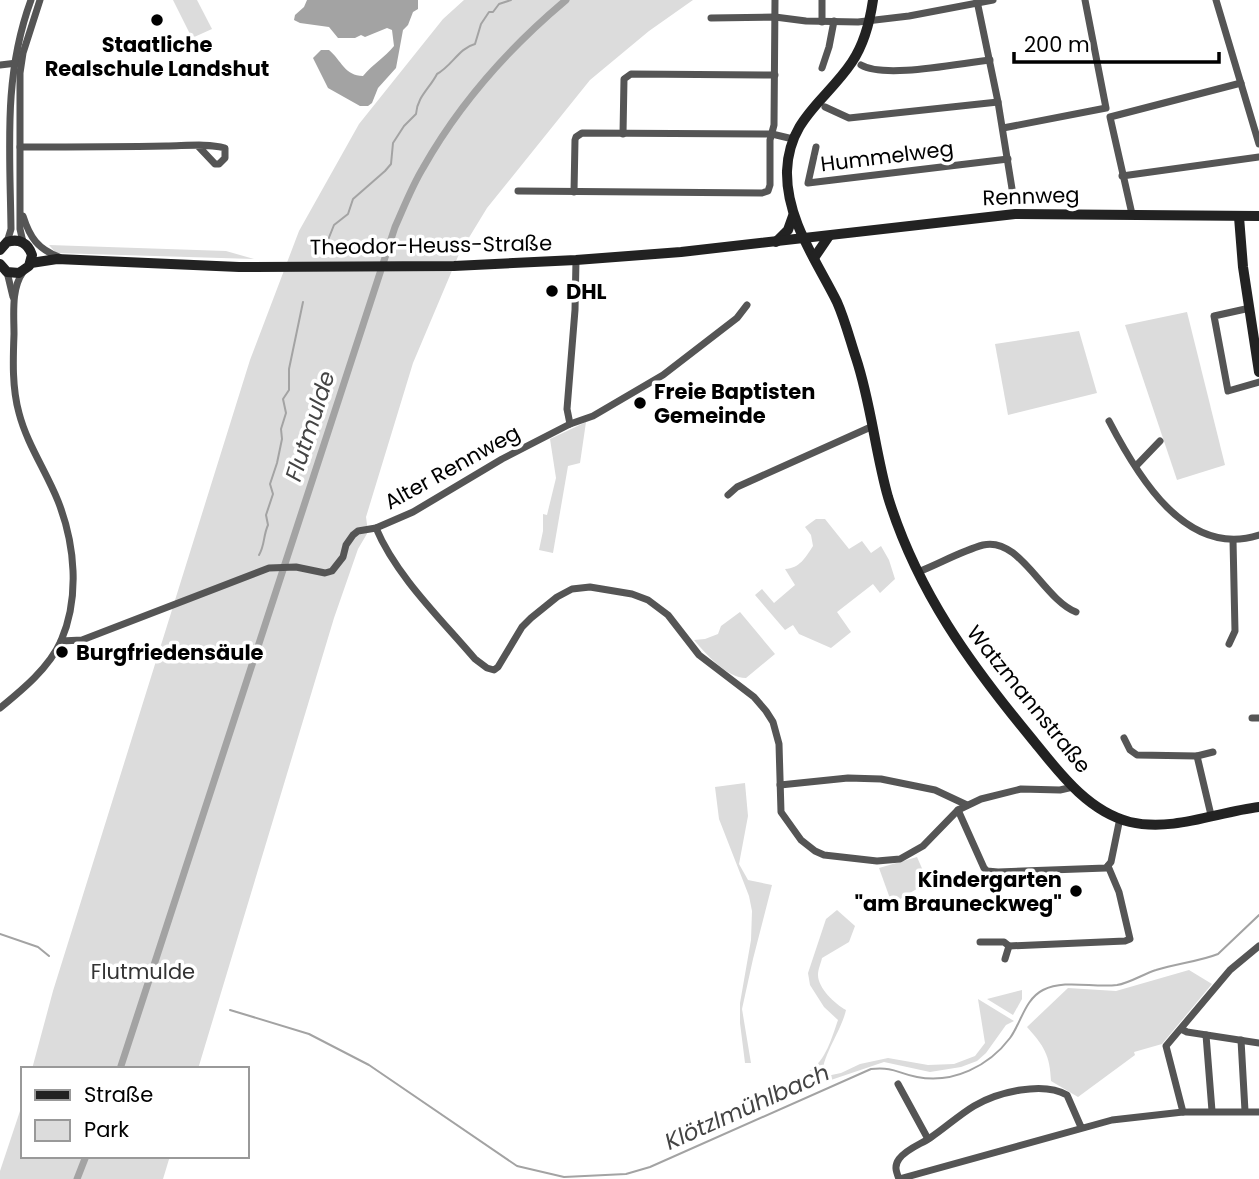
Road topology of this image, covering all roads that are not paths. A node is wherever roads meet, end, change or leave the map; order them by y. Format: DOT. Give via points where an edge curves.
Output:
graph roads {
  1 [pos="31,0"];
  2 [pos="40,0"];
  3 [pos="775,0"];
  4 [pos="822,0"];
  5 [pos="873,0"];
  6 [pos="993,0"];
  7 [pos="1086,0"];
  8 [pos="1216,0"];
  9 [pos="977,1"];
  10 [pos="775,17"];
  11 [pos="711,18"];
  12 [pos="870,20"];
  13 [pos="822,22"];
  14 [pos="834,22"];
  15 [pos="990,60"];
  16 [pos="22,62"];
  17 [pos="13,64"];
  18 [pos="0,65"];
  19 [pos="860,65"];
  20 [pos="822,68"];
  21 [pos="775,75"];
  22 [pos="1241,83"];
  23 [pos="998,102"];
  24 [pos="825,107"];
  25 [pos="1003,128"];
  26 [pos="623,134"];
  27 [pos="772,134"];
  28 [pos="793,139"];
  29 [pos="1259,144"];
  30 [pos="198,146"];
  31 [pos="20,147"];
  32 [pos="816,147"];
  33 [pos="1259,157"];
  34 [pos="1008,159"];
  35 [pos="1122,176"];
  36 [pos="518,191"];
  37 [pos="574,192"];
  38 [pos="1014,201"];
  39 [pos="20,209"];
  40 [pos="1132,214"];
  41 [pos="793,216"];
  42 [pos="1259,216"];
  43 [pos="1239,217"];
  44 [pos="829,236"];
  45 [pos="805,239"];
  46 [pos="23,242"];
  47 [pos="776,242"];
  48 [pos="2,247"];
  49 [pos="31,251"];
  50 [pos="814,258"];
  51 [pos="61,259"];
  52 [pos="576,260"];
  53 [pos="31,263"];
  54 [pos="4,268"];
  55 [pos="23,272"];
  56 [pos="14,301"];
  57 [pos="747,305"];
  58 [pos="1250,308"];
  59 [pos="1259,372"];
  60 [pos="1259,382"];
  61 [pos="1109,421"];
  62 [pos="570,424"];
  63 [pos="873,426"];
  64 [pos="1160,441"];
  65 [pos="1136,466"];
  66 [pos="728,495"];
  67 [pos="376,528"];
  68 [pos="1259,535"];
  69 [pos="1233,540"];
  70 [pos="918,572"];
  71 [pos="1076,612"];
  72 [pos="61,641"];
  73 [pos="1229,644"];
  74 [pos="0,708"];
  75 [pos="1124,738"];
  76 [pos="1213,752"];
  77 [pos="1197,756"];
  78 [pos="780,785"];
  79 [pos="1073,787"];
  80 [pos="967,805"];
  81 [pos="1259,807"];
  82 [pos="958,810"];
  83 [pos="1211,815"];
  84 [pos="1119,818"];
  85 [pos="1108,866"];
  86 [pos="980,943"];
  87 [pos="1009,946"];
  88 [pos="1259,946"];
  89 [pos="1005,960"];
  90 [pos="1181,1029"];
  91 [pos="1206,1035"];
  92 [pos="1241,1040"];
  93 [pos="1259,1043"];
  94 [pos="898,1083"];
  95 [pos="1212,1111"];
  96 [pos="1245,1111"];
  97 [pos="1183,1112"];
  98 [pos="1259,1112"];
  99 [pos="1082,1127"];
  100 [pos="928,1139"];
  101 [pos="911,1177"];
  1 -- 17 [label="street"];
  2 -- 16 [label="street"];
  3 -- 10 [label="street"];
  4 -- 13 [label="street"];
  5 -- 12 [label="main road"];
  6 -- 9 [label="street"];
  7 -- 25 [label="street" via="1106,108"];
  8 -- 22 [label="street"];
  9 -- 12 [label="street"];
  9 -- 15 [label="street"];
  10 -- 11 [label="street"];
  10 -- 13 [label="street"];
  10 -- 21 [label="street"];
  12 -- 14 [label="street"];
  12 -- 28 [label="main road" via="854,59 809,110"];
  13 -- 14 [label="street"];
  14 -- 20 [label="street"];
  15 -- 19 [label="street" via="884,72"];
  15 -- 23 [label="street"];
  16 -- 17 [label="street"];
  16 -- 31 [label="street"];
  17 -- 18 [label="street"];
  17 -- 48 [label="street" via="11,229"];
  21 -- 26 [label="street" via="631,74 624,79"];
  21 -- 27 [label="street"];
  22 -- 29 [label="street"];
  22 -- 35 [label="street" via="1110,117"];
  23 -- 24 [label="street" via="849,118"];
  23 -- 25 [label="street"];
  25 -- 34 [label="street"];
  26 -- 27 [label="street"];
  26 -- 37 [label="street" via="576,136"];
  27 -- 28 [label="street"];
  27 -- 37 [label="street" via="770,185 762,193"];
  28 -- 41 [label="main road, Watzmannstraße" via="787,169"];
  30 -- 31 [label="street"];
  31 -- 39 [label="street"];
  32 -- 34 [label="street, Hummelweg" via="808,183"];
  33 -- 35 [label="street"];
  34 -- 38 [label="street"];
  35 -- 40 [label="street"];
  36 -- 37 [label="street"];
  39 -- 46 [label="street"];
  39 -- 51 [label="street" via="34,242"];
  40 -- 43 [label="main road, Rennweg"];
  40 -- 44 [label="main road, Rennweg" via="1015,214"];
  41 -- 45 [label="main road, Watzmannstraße"];
  41 -- 47 [label="main road"];
  42 -- 43 [label="main road, Rennweg"];
  43 -- 58 [label="main road"];
  44 -- 45 [label="main road, Rennweg"];
  44 -- 50 [label="main road"];
  45 -- 47 [label="main road, Theodor-Heuss-Straße"];
  45 -- 50 [label="main road, Watzmannstraße"];
  46 -- 48 [label="main road" via="15,240"];
  46 -- 49 [label="main road"];
  47 -- 52 [label="main road, Theodor-Heuss-Straße"];
  49 -- 51 [label="main road, Theodor-Heuss-Straße"];
  49 -- 53 [label="main road"];
  50 -- 63 [label="main road, Watzmannstraße" via="846,327"];
  51 -- 52 [label="main road, Theodor-Heuss-Straße" via="253,267"];
  51 -- 53 [label="main road, Theodor-Heuss-Straße"];
  52 -- 62 [label="street" via="567,409"];
  53 -- 55 [label="main road"];
  54 -- 55 [label="main road" via="15,274"];
  54 -- 56 [label="street"];
  55 -- 56 [label="street"];
  56 -- 72 [label="street" via="13,364 19,415 57,498 74,570"];
  57 -- 62 [label="street, Alter Rennweg" via="737,318 663,375 593,416"];
  58 -- 59 [label="main road"];
  58 -- 60 [label="street" via="1214,316 1228,391"];
  61 -- 65 [label="street"];
  62 -- 67 [label="street, Alter Rennweg"];
  63 -- 66 [label="street" via="748,481"];
  63 -- 70 [label="main road, Watzmannstraße" via="888,496"];
  64 -- 65 [label="street"];
  65 -- 69 [label="street" via="1178,518 1205,534"];
  67 -- 72 [label="street, Alter Rennweg" via="353,535 332,571 269,568 82,640"];
  67 -- 78 [label="street" via="395,563 487,668 495,670 522,627 572,589 632,594 659,607 699,654 766,711 779,744"];
  68 -- 69 [label="street"];
  69 -- 73 [label="street" via="1235,631"];
  70 -- 71 [label="street" via="986,544 1005,547 1058,602"];
  70 -- 79 [label="main road, Watzmannstraße" via="973,666"];
  72 -- 74 [label="street" via="30,682"];
  75 -- 77 [label="street" via="1137,755"];
  76 -- 77 [label="street"];
  77 -- 83 [label="street"];
  78 -- 80 [label="street" via="881,779 935,790"];
  78 -- 82 [label="street" via="781,812 801,840 824,855 851,859 891,861 908,856"];
  79 -- 80 [label="street" via="1007,791"];
  79 -- 84 [label="main road, Watzmannstraße"];
  80 -- 82 [label="street"];
  81 -- 83 [label="main road, Watzmannstraße"];
  82 -- 85 [label="street" via="986,871"];
  83 -- 84 [label="main road, Watzmannstraße" via="1158,825"];
  84 -- 85 [label="street"];
  85 -- 87 [label="street" via="1130,939"];
  86 -- 87 [label="street"];
  87 -- 89 [label="street"];
  88 -- 90 [label="street" via="1230,970"];
  90 -- 91 [label="street"];
  90 -- 97 [label="street" via="1166,1046"];
  91 -- 92 [label="street"];
  91 -- 95 [label="street"];
  92 -- 93 [label="street"];
  92 -- 96 [label="street"];
  94 -- 100 [label="street"];
  95 -- 96 [label="street"];
  95 -- 97 [label="street"];
  96 -- 98 [label="street"];
  97 -- 99 [label="street"];
  99 -- 100 [label="street" via="1067,1095 1037,1088 981,1102"];
  99 -- 101 [label="street"];
  100 -- 101 [label="street" via="898,1160 899,1179"];
}
